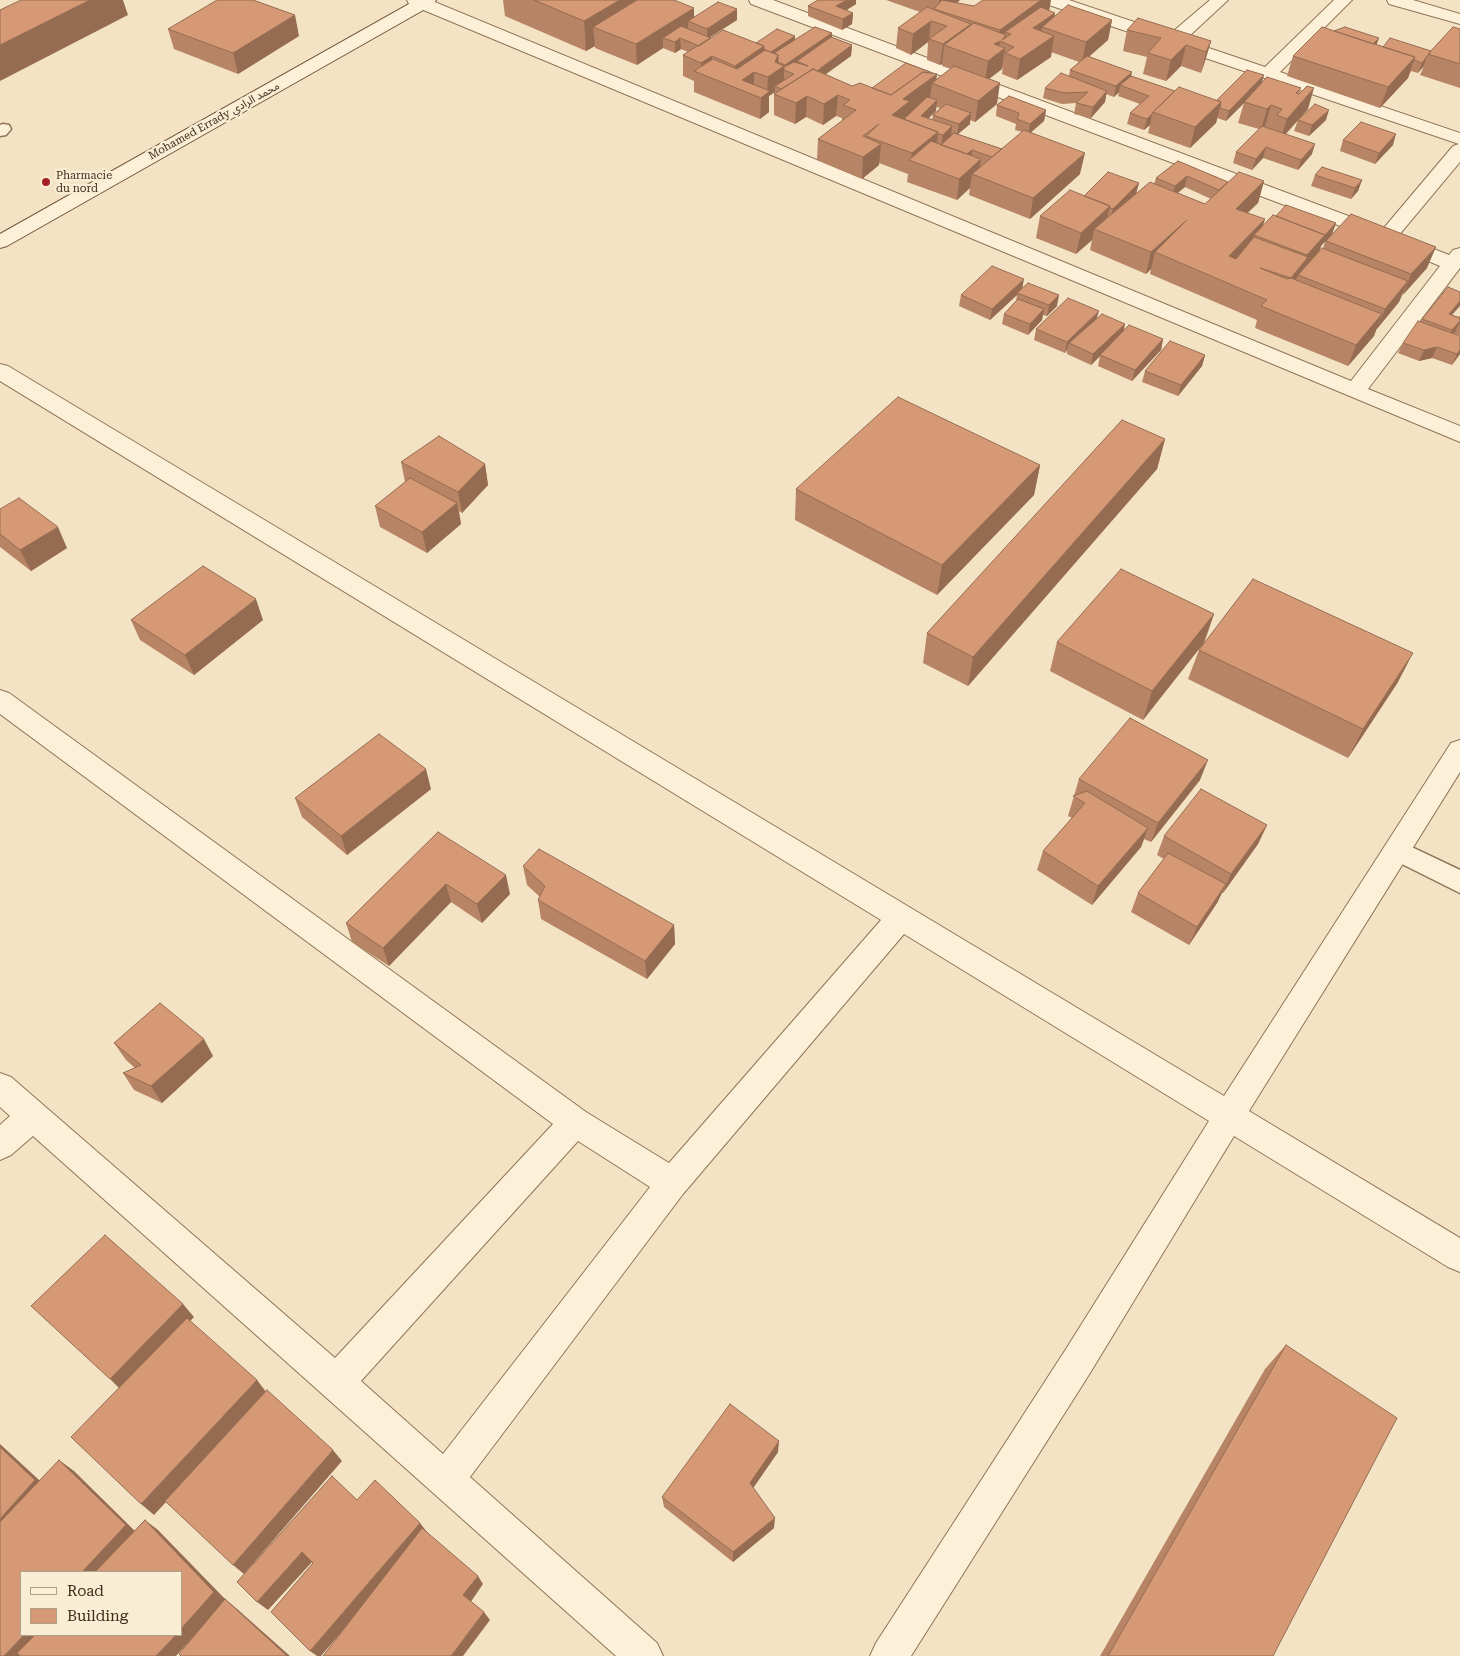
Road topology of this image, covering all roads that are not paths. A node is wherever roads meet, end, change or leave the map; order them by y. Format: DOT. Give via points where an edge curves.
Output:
graph roads {
  1 [pos="756,0"];
  2 [pos="804,0"];
  3 [pos="1052,0"];
  4 [pos="1220,0"];
  5 [pos="1344,0"];
  6 [pos="1395,0"];
  7 [pos="422,1"];
  8 [pos="786,11"];
  9 [pos="1460,19"];
  10 [pos="1173,41"];
  11 [pos="1267,74"];
  12 [pos="1460,139"];
  13 [pos="1460,150"];
  14 [pos="1387,237"];
  15 [pos="0,242"];
  16 [pos="1456,259"];
  17 [pos="0,371"];
  18 [pos="1354,391"];
  19 [pos="1460,435"];
  20 [pos="0,700"];
  21 [pos="1460,750"];
  22 [pos="1396,850"];
  23 [pos="1460,882"];
  24 [pos="901,917"];
  25 [pos="0,1087"];
  26 [pos="33,1116"];
  27 [pos="1229,1116"];
  28 [pos="575,1122"];
  29 [pos="0,1145"];
  30 [pos="672,1182"];
  31 [pos="1460,1256"];
  32 [pos="336,1382"];
  33 [pos="446,1479"];
  34 [pos="644,1656"];
  35 [pos="889,1656"];
  1 -- 8 [label="street"];
  2 -- 8 [label="street"];
  3 -- 10 [label="street"];
  4 -- 10 [label="street"];
  5 -- 11 [label="street"];
  6 -- 9 [label="street"];
  7 -- 15 [label="street, Mohamed Errady محمد الرادي"];
  7 -- 18 [label="street"];
  8 -- 14 [label="street"];
  10 -- 11 [label="street"];
  11 -- 12 [label="street"];
  13 -- 14 [label="street"];
  14 -- 16 [label="street"];
  16 -- 18 [label="street"];
  17 -- 24 [label="street"];
  18 -- 19 [label="street"];
  20 -- 28 [label="street"];
  21 -- 22 [label="street"];
  22 -- 23 [label="lane"];
  22 -- 27 [label="street"];
  24 -- 27 [label="street"];
  24 -- 30 [label="street"];
  25 -- 26 [label="street"];
  26 -- 29 [label="street"];
  26 -- 32 [label="street"];
  27 -- 31 [label="street"];
  27 -- 35 [label="street" via="1078,1361"];
  28 -- 30 [label="street"];
  28 -- 32 [label="street"];
  30 -- 33 [label="street"];
  32 -- 33 [label="street"];
  33 -- 34 [label="street"];
}
